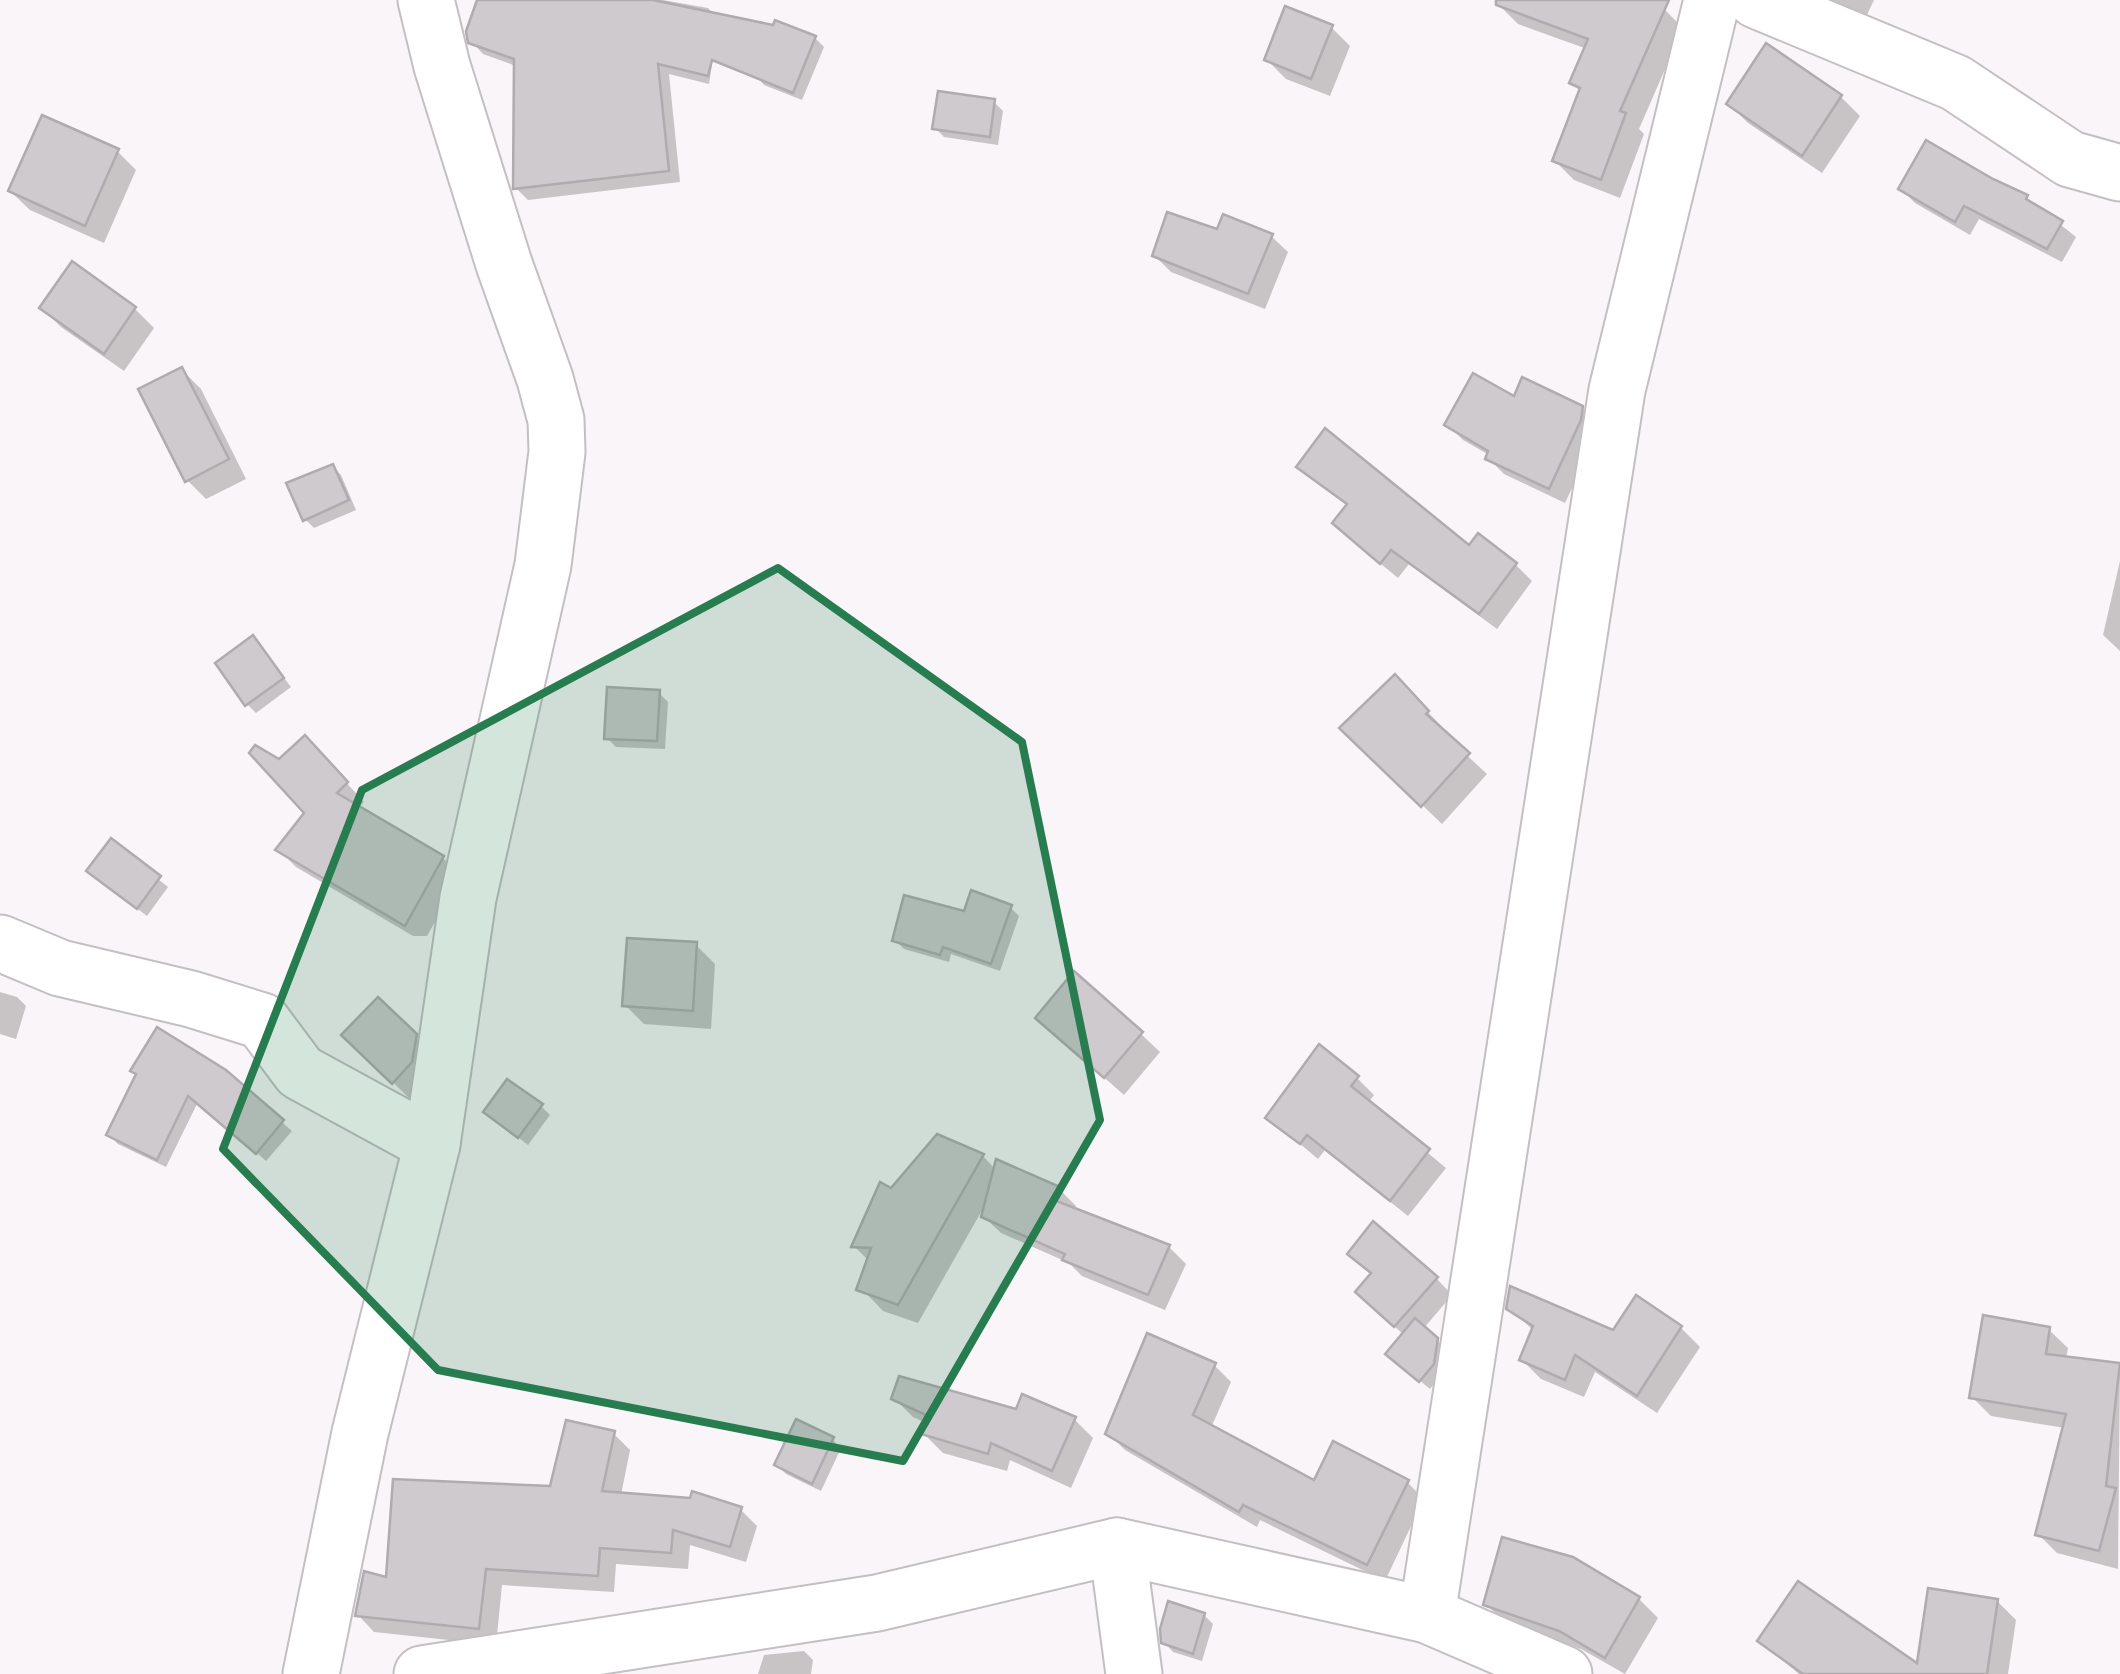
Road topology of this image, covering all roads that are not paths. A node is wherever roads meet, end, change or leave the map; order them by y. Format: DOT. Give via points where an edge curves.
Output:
graph roads {
  1 [pos="426,0"];
  2 [pos="1712,0"];
  3 [pos="1756,0"];
  4 [pos="2120,173"];
  5 [pos="0,943"];
  6 [pos="432,1144"];
  7 [pos="1116,1546"];
  8 [pos="1427,1615"];
  9 [pos="311,1674"];
  10 [pos="422,1674"];
  11 [pos="1134,1674"];
  12 [pos="1564,1674"];
  1 -- 6 [label="street" via="498,246 546,379 557,452 543,565 468,898"];
  2 -- 8 [label="street" via="1618,390"];
  3 -- 4 [label="street" via="1956,83 2070,159"];
  5 -- 6 [label="street" via="60,968 262,1020 300,1072"];
  6 -- 9 [label="street" via="360,1432"];
  7 -- 8 [label="street"];
  7 -- 10 [label="street" via="878,1603"];
  7 -- 11 [label="street"];
  8 -- 12 [label="street"];
}
